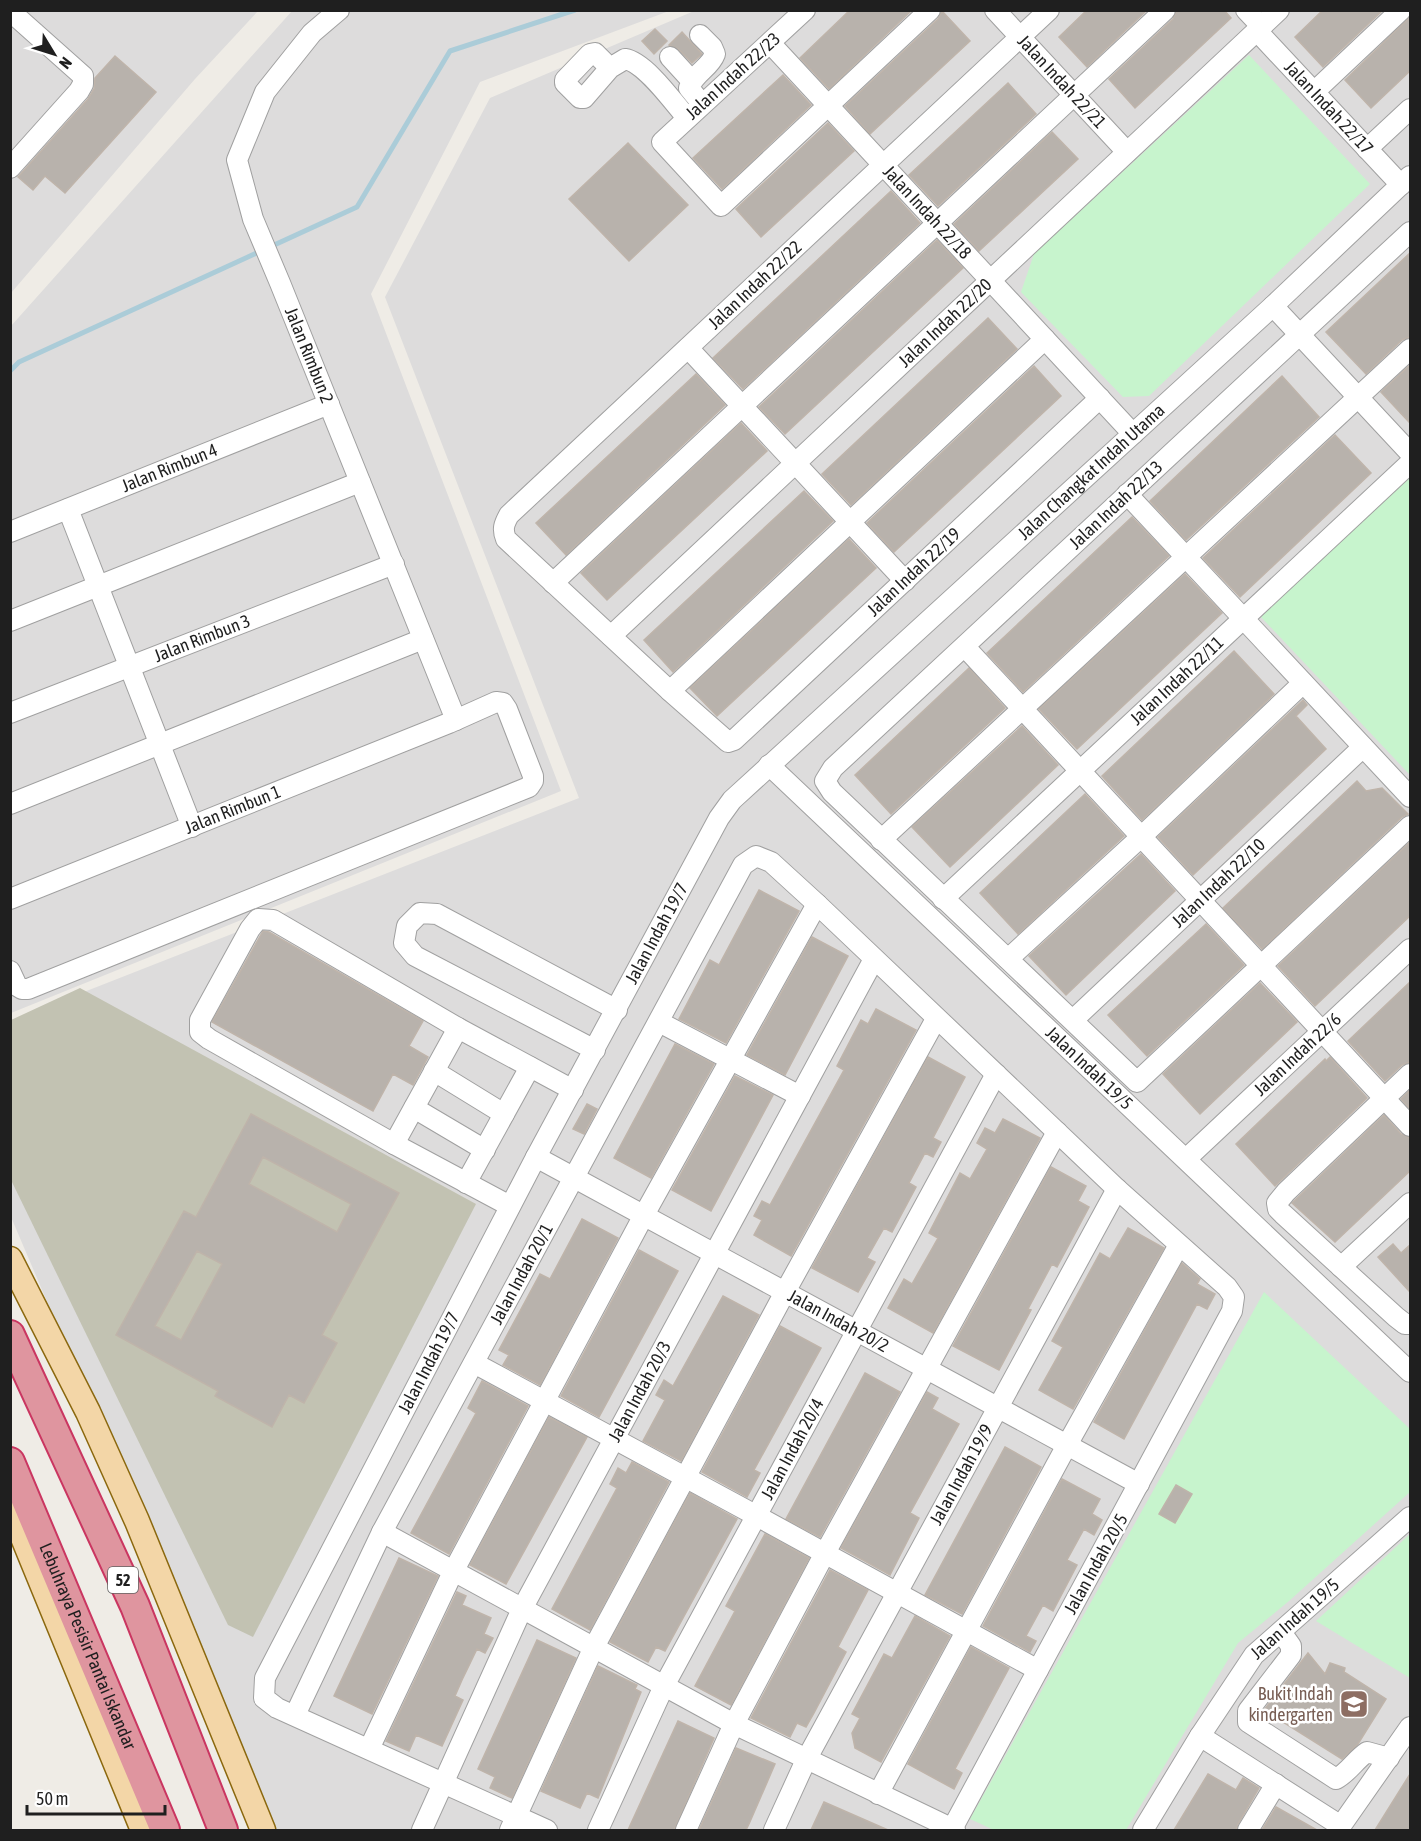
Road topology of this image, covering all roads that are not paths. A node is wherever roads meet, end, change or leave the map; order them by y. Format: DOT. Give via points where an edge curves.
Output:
graph roads {
  1 [pos="339,10"];
  2 [pos="805,10"];
  3 [pos="930,10"];
  4 [pos="995,10"];
  5 [pos="1049,10"];
  6 [pos="1165,10"];
  7 [pos="1246,10"];
  8 [pos="1279,10"];
  9 [pos="1401,10"];
  10 [pos="10,11"];
  11 [pos="1259,29"];
  12 [pos="700,35"];
  13 [pos="1020,37"];
  14 [pos="770,44"];
  15 [pos="670,57"];
  16 [pos="610,68"];
  17 [pos="692,80"];
  18 [pos="1314,92"];
  19 [pos="1074,96"];
  20 [pos="702,104"];
  21 [pos="828,106"];
  22 [pos="1410,109"];
  23 [pos="687,118"];
  24 [pos="1367,149"];
  25 [pos="1127,152"];
  26 [pos="883,165"];
  27 [pos="10,168"];
  28 [pos="1406,181"];
  29 [pos="937,224"];
  30 [pos="1410,232"];
  31 [pos="990,280"];
  32 [pos="1273,306"];
  33 [pos="1300,335"];
  34 [pos="1045,339"];
  35 [pos="688,348"];
  36 [pos="1410,349"];
  37 [pos="1358,397"];
  38 [pos="1100,398"];
  39 [pos="329,404"];
  40 [pos="742,406"];
  41 [pos="1133,434"];
  42 [pos="1410,453"];
  43 [pos="795,463"];
  44 [pos="1410,463"];
  45 [pos="360,482"];
  46 [pos="1127,494"];
  47 [pos="68,509"];
  48 [pos="850,522"];
  49 [pos="10,532"];
  50 [pos="1186,558"];
  51 [pos="394,564"];
  52 [pos="905,581"];
  53 [pos="553,584"];
  54 [pos="99,585"];
  55 [pos="1244,619"];
  56 [pos="10,621"];
  57 [pos="611,636"];
  58 [pos="423,639"];
  59 [pos="965,647"];
  60 [pos="131,666"];
  61 [pos="1303,683"];
  62 [pos="670,691"];
  63 [pos="1022,708"];
  64 [pos="10,713"];
  65 [pos="456,720"];
  66 [pos="161,744"];
  67 [pos="1363,747"];
  68 [pos="769,765"];
  69 [pos="1081,772"];
  70 [pos="1410,797"];
  71 [pos="10,804"];
  72 [pos="1410,826"];
  73 [pos="192,827"];
  74 [pos="1141,837"];
  75 [pos="881,840"];
  76 [pos="10,899"];
  77 [pos="943,899"];
  78 [pos="1201,901"];
  79 [pos="817,904"];
  80 [pos="1410,949"];
  81 [pos="874,959"];
  82 [pos="1008,959"];
  83 [pos="1261,966"];
  84 [pos="10,971"];
  85 [pos="617,1010"];
  86 [pos="936,1019"];
  87 [pos="1073,1020"];
  88 [pos="659,1022"];
  89 [pos="458,1028"];
  90 [pos="1321,1031"];
  91 [pos="595,1050"];
  92 [pos="731,1058"];
  93 [pos="530,1067"];
  94 [pos="434,1071"];
  95 [pos="996,1074"];
  96 [pos="1410,1074"];
  97 [pos="573,1090"];
  98 [pos="800,1096"];
  99 [pos="1384,1098"];
  100 [pos="414,1108"];
  101 [pos="504,1114"];
  102 [pos="1410,1126"];
  103 [pos="1057,1132"];
  104 [pos="394,1144"];
  105 [pos="485,1150"];
  106 [pos="536,1157"];
  107 [pos="1186,1159"];
  108 [pos="574,1177"];
  109 [pos="466,1184"];
  110 [pos="1117,1189"];
  111 [pos="1410,1203"];
  112 [pos="510,1206"];
  113 [pos="644,1215"];
  114 [pos="1179,1245"];
  115 [pos="716,1254"];
  116 [pos="10,1259"];
  117 [pos="1341,1267"];
  118 [pos="785,1292"];
  119 [pos="1410,1324"];
  120 [pos="856,1331"];
  121 [pos="10,1335"];
  122 [pos="474,1363"];
  123 [pos="926,1370"];
  124 [pos="1410,1372"];
  125 [pos="545,1401"];
  126 [pos="997,1407"];
  127 [pos="615,1438"];
  128 [pos="1067,1445"];
  129 [pos="10,1462"];
  130 [pos="685,1479"];
  131 [pos="1139,1484"];
  132 [pos="10,1506"];
  133 [pos="756,1515"];
  134 [pos="1410,1517"];
  135 [pos="382,1532"];
  136 [pos="825,1554"];
  137 [pos="453,1572"];
  138 [pos="897,1593"];
  139 [pos="522,1609"];
  140 [pos="966,1631"];
  141 [pos="1281,1632"];
  142 [pos="593,1649"];
  143 [pos="1038,1670"];
  144 [pos="664,1686"];
  145 [pos="295,1715"];
  146 [pos="734,1724"];
  147 [pos="1410,1727"];
  148 [pos="1200,1736"];
  149 [pos="369,1749"];
  150 [pos="1389,1758"];
  151 [pos="806,1760"];
  152 [pos="444,1783"];
  153 [pos="1276,1784"];
  154 [pos="878,1794"];
  155 [pos="513,1823"];
  156 [pos="1340,1828"];
  157 [pos="143,1830"];
  158 [pos="165,1830"];
  159 [pos="223,1830"];
  160 [pos="263,1830"];
  161 [pos="422,1830"];
  162 [pos="547,1830"];
  163 [pos="598,1830"];
  164 [pos="686,1830"];
  165 [pos="774,1830"];
  166 [pos="954,1830"];
  167 [pos="1143,1830"];
  168 [pos="1248,1830"];
  1 -- 39 [label="street, Jalan Rimbun 2" via="312,33 265,92 237,160 252,219"];
  2 -- 14 [label="street, Jalan Indah 22/23"];
  3 -- 21 [label="street"];
  4 -- 13 [label="street, Jalan Indah 22/21"];
  5 -- 13 [label="street, Jalan Indah 22/22"];
  6 -- 19 [label="street"];
  7 -- 11 [label="street, Jalan Indah 22/17"];
  8 -- 11 [label="street, Jalan Indah 22/20"];
  9 -- 18 [label="street"];
  10 -- 27 [label="street" via="83,76 83,84"];
  11 -- 18 [label="street, Jalan Indah 22/17"];
  11 -- 25 [label="street, Jalan Indah 22/20"];
  12 -- 17 [label="street" via="715,54"];
  13 -- 19 [label="street, Jalan Indah 22/21"];
  13 -- 26 [label="street, Jalan Indah 22/22"];
  14 -- 20 [label="street, Jalan Indah 22/23"];
  14 -- 21 [label="street, Jalan Indah 22/18"];
  15 -- 17 [label="street"];
  16 -- 23 [label="street" via="632,60"];
  17 -- 20 [label="street" via="688,88"];
  18 -- 24 [label="street, Jalan Indah 22/17"];
  19 -- 25 [label="street, Jalan Indah 22/21"];
  19 -- 29 [label="street"];
  20 -- 23 [label="street, Jalan Indah 22/23"];
  21 -- 23 [label="street, Jalan Indah 22/23" via="721,206 662,142"];
  21 -- 26 [label="street, Jalan Indah 22/18"];
  22 -- 24 [label="street"];
  24 -- 28 [label="street, Jalan Indah 22/17"];
  25 -- 31 [label="street, Jalan Indah 22/20"];
  26 -- 29 [label="street, Jalan Indah 22/18"];
  26 -- 35 [label="street, Jalan Indah 22/22"];
  28 -- 32 [label="street, Jalan Changkat Indah Utama"];
  29 -- 31 [label="street, Jalan Indah 22/18"];
  29 -- 40 [label="street"];
  30 -- 33 [label="street, Jalan Indah 22/13"];
  31 -- 34 [label="street, Jalan Indah 22/18"];
  31 -- 43 [label="street, Jalan Indah 22/20"];
  32 -- 33 [label="street"];
  32 -- 41 [label="street, Jalan Changkat Indah Utama"];
  33 -- 37 [label="street"];
  33 -- 46 [label="street, Jalan Indah 22/13"];
  34 -- 38 [label="street, Jalan Indah 22/18"];
  34 -- 48 [label="street"];
  35 -- 40 [label="street"];
  35 -- 53 [label="street, Jalan Indah 22/22" via="509,515 503,528 506,539"];
  36 -- 37 [label="street"];
  37 -- 42 [label="street"];
  37 -- 50 [label="street"];
  38 -- 41 [label="street, Jalan Indah 22/18"];
  38 -- 52 [label="street, Jalan Indah 22/19"];
  39 -- 45 [label="street, Jalan Rimbun 2"];
  39 -- 47 [label="street, Jalan Rimbun 4"];
  40 -- 43 [label="street"];
  40 -- 53 [label="street"];
  41 -- 68 [label="street, Jalan Changkat Indah Utama"];
  43 -- 48 [label="street"];
  43 -- 57 [label="street, Jalan Indah 22/20"];
  44 -- 55 [label="street, Jalan Indah 22/11"];
  45 -- 51 [label="street, Jalan Rimbun 2"];
  45 -- 54 [label="street"];
  46 -- 50 [label="street"];
  46 -- 59 [label="street, Jalan Indah 22/13"];
  47 -- 49 [label="street, Jalan Rimbun 4"];
  47 -- 54 [label="street"];
  48 -- 52 [label="street"];
  48 -- 62 [label="street"];
  50 -- 55 [label="street"];
  50 -- 63 [label="street"];
  51 -- 58 [label="street, Jalan Rimbun 2"];
  51 -- 60 [label="street, Jalan Rimbun 3"];
  52 -- 62 [label="street, Jalan Indah 22/19" via="734,740 728,742"];
  53 -- 57 [label="street"];
  54 -- 56 [label="street"];
  54 -- 60 [label="street"];
  55 -- 61 [label="street"];
  55 -- 69 [label="street, Jalan Indah 22/11"];
  57 -- 62 [label="street"];
  58 -- 65 [label="street, Jalan Rimbun 2"];
  58 -- 66 [label="street"];
  59 -- 63 [label="street"];
  59 -- 75 [label="street, Jalan Indah 22/13" via="833,768 825,781"];
  60 -- 64 [label="street, Jalan Rimbun 3"];
  60 -- 66 [label="street"];
  61 -- 67 [label="street"];
  61 -- 74 [label="street"];
  63 -- 69 [label="street"];
  63 -- 75 [label="street"];
  65 -- 73 [label="street, Jalan Rimbun 1"];
  65 -- 84 [label="street, Jalan Rimbun 1" via="496,702 503,703 532,776 529,788 28,989 17,986"];
  66 -- 71 [label="street"];
  66 -- 73 [label="street"];
  67 -- 70 [label="street"];
  67 -- 78 [label="street, Jalan Indah 22/10"];
  68 -- 85 [label="street, Jalan Indah 19/7" via="732,800 720,818"];
  68 -- 107 [label="street, Jalan Indah 19/5"];
  69 -- 74 [label="street"];
  69 -- 77 [label="street, Jalan Indah 22/11"];
  72 -- 83 [label="street"];
  73 -- 76 [label="street, Jalan Rimbun 1"];
  74 -- 78 [label="street"];
  74 -- 82 [label="street"];
  75 -- 77 [label="street"];
  77 -- 82 [label="street"];
  78 -- 83 [label="street"];
  78 -- 87 [label="street, Jalan Indah 22/10"];
  79 -- 81 [label="street"];
  79 -- 88 [label="street, Jalan Indah 20/1" via="771,862 756,856 743,865"];
  79 -- 92 [label="street"];
  80 -- 90 [label="street, Jalan Indah 22/6"];
  81 -- 86 [label="street"];
  81 -- 98 [label="street, Jalan Indah 20/3"];
  82 -- 87 [label="street"];
  83 -- 87 [label="street" via="1137,1082"];
  83 -- 90 [label="street"];
  85 -- 91 [label="street, Jalan Indah 19/7"];
  85 -- 91 [label="street" via="437,914 420,913 407,926 404,943 415,956"];
  86 -- 95 [label="street"];
  86 -- 118 [label="street"];
  88 -- 92 [label="street"];
  88 -- 108 [label="street, Jalan Indah 20/1"];
  89 -- 93 [label="street"];
  89 -- 94 [label="street"];
  89 -- 104 [label="street" via="273,920 258,919 250,929 200,1020 200,1032"];
  90 -- 99 [label="street"];
  90 -- 107 [label="street, Jalan Indah 22/6"];
  91 -- 97 [label="street, Jalan Indah 19/7"];
  92 -- 98 [label="street"];
  92 -- 113 [label="street"];
  93 -- 97 [label="street"];
  93 -- 101 [label="street"];
  94 -- 100 [label="street"];
  94 -- 101 [label="street"];
  95 -- 103 [label="street"];
  95 -- 120 [label="street, Jalan Indah 20/4"];
  96 -- 99 [label="street"];
  97 -- 106 [label="street, Jalan Indah 19/7"];
  98 -- 115 [label="street, Jalan Indah 20/3"];
  99 -- 102 [label="street"];
  99 -- 117 [label="street" via="1277,1203 1282,1214"];
  100 -- 104 [label="street"];
  100 -- 105 [label="street"];
  101 -- 105 [label="street"];
  103 -- 110 [label="street"];
  103 -- 123 [label="street"];
  104 -- 109 [label="street"];
  105 -- 109 [label="street"];
  106 -- 108 [label="street, Jalan Indah 20/2"];
  106 -- 112 [label="street, Jalan Indah 19/7"];
  107 -- 124 [label="street, Jalan Indah 19/5"];
  108 -- 113 [label="street, Jalan Indah 20/2"];
  108 -- 122 [label="street, Jalan Indah 20/1"];
  109 -- 112 [label="street"];
  110 -- 114 [label="street"];
  110 -- 126 [label="street, Jalan Indah 19/9"];
  111 -- 117 [label="street"];
  112 -- 145 [label="street, Jalan Indah 19/7" via="265,1678 264,1698"];
  113 -- 115 [label="street, Jalan Indah 20/2"];
  113 -- 125 [label="street"];
  114 -- 128 [label="street"];
  114 -- 131 [label="street, Jalan Indah 20/5" via="1227,1287 1234,1297 1232,1311"];
  115 -- 118 [label="street, Jalan Indah 20/2"];
  115 -- 127 [label="street, Jalan Indah 20/3"];
  116 -- 160 [label="main road" via="88,1412 132,1510"];
  117 -- 119 [label="street" via="1396,1317"];
  118 -- 120 [label="street, Jalan Indah 20/2"];
  118 -- 130 [label="street"];
  120 -- 123 [label="street, Jalan Indah 20/2"];
  120 -- 133 [label="street, Jalan Indah 20/4"];
  121 -- 159 [label="highway, 52" via="135,1606"];
  122 -- 125 [label="street"];
  122 -- 135 [label="street, Jalan Indah 20/1"];
  123 -- 126 [label="street, Jalan Indah 20/2"];
  123 -- 136 [label="street"];
  125 -- 127 [label="street"];
  125 -- 137 [label="street"];
  126 -- 128 [label="street, Jalan Indah 20/2"];
  126 -- 138 [label="street, Jalan Indah 19/9"];
  127 -- 130 [label="street"];
  127 -- 139 [label="street, Jalan Indah 20/3"];
  128 -- 131 [label="street, Jalan Indah 20/2"];
  128 -- 140 [label="street"];
  129 -- 158 [label="highway, Lebuhraya Pesisir Pantai Iskandar"];
  130 -- 133 [label="street"];
  130 -- 142 [label="street"];
  131 -- 143 [label="street, Jalan Indah 20/5"];
  132 -- 157 [label="main road"];
  133 -- 136 [label="street"];
  133 -- 144 [label="street, Jalan Indah 20/4"];
  134 -- 141 [label="street, Jalan Indah 19/5"];
  135 -- 137 [label="street"];
  135 -- 145 [label="street, Jalan Indah 20/1"];
  136 -- 138 [label="street"];
  136 -- 146 [label="street"];
  137 -- 139 [label="street"];
  137 -- 149 [label="street"];
  138 -- 140 [label="street"];
  138 -- 151 [label="street, Jalan Indah 19/9"];
  139 -- 142 [label="street"];
  139 -- 152 [label="street, Jalan Indah 20/3"];
  140 -- 143 [label="street"];
  140 -- 154 [label="street"];
  141 -- 148 [label="street, Jalan Indah 19/5" via="1254,1655"];
  141 -- 150 [label="street" via="1291,1646 1291,1655 1248,1711 1248,1722 1336,1779 1367,1752"];
  142 -- 144 [label="street"];
  142 -- 155 [label="street"];
  143 -- 166 [label="street, Jalan Indah 20/5"];
  144 -- 146 [label="street"];
  144 -- 163 [label="street, Jalan Indah 20/4"];
  145 -- 149 [label="street, Jalan Indah 19/7"];
  146 -- 151 [label="street"];
  146 -- 164 [label="street"];
  147 -- 150 [label="street"];
  148 -- 153 [label="street"];
  148 -- 167 [label="street, Jalan Indah 19/5"];
  149 -- 152 [label="street, Jalan Indah 19/7"];
  150 -- 156 [label="street"];
  151 -- 154 [label="street"];
  151 -- 165 [label="street, Jalan Indah 19/9"];
  152 -- 155 [label="street, Jalan Indah 19/7"];
  152 -- 161 [label="street, Jalan Indah 20/3"];
  153 -- 156 [label="street"];
  153 -- 168 [label="street"];
  154 -- 166 [label="street"];
  155 -- 162 [label="street, Jalan Indah 19/7"];
}
